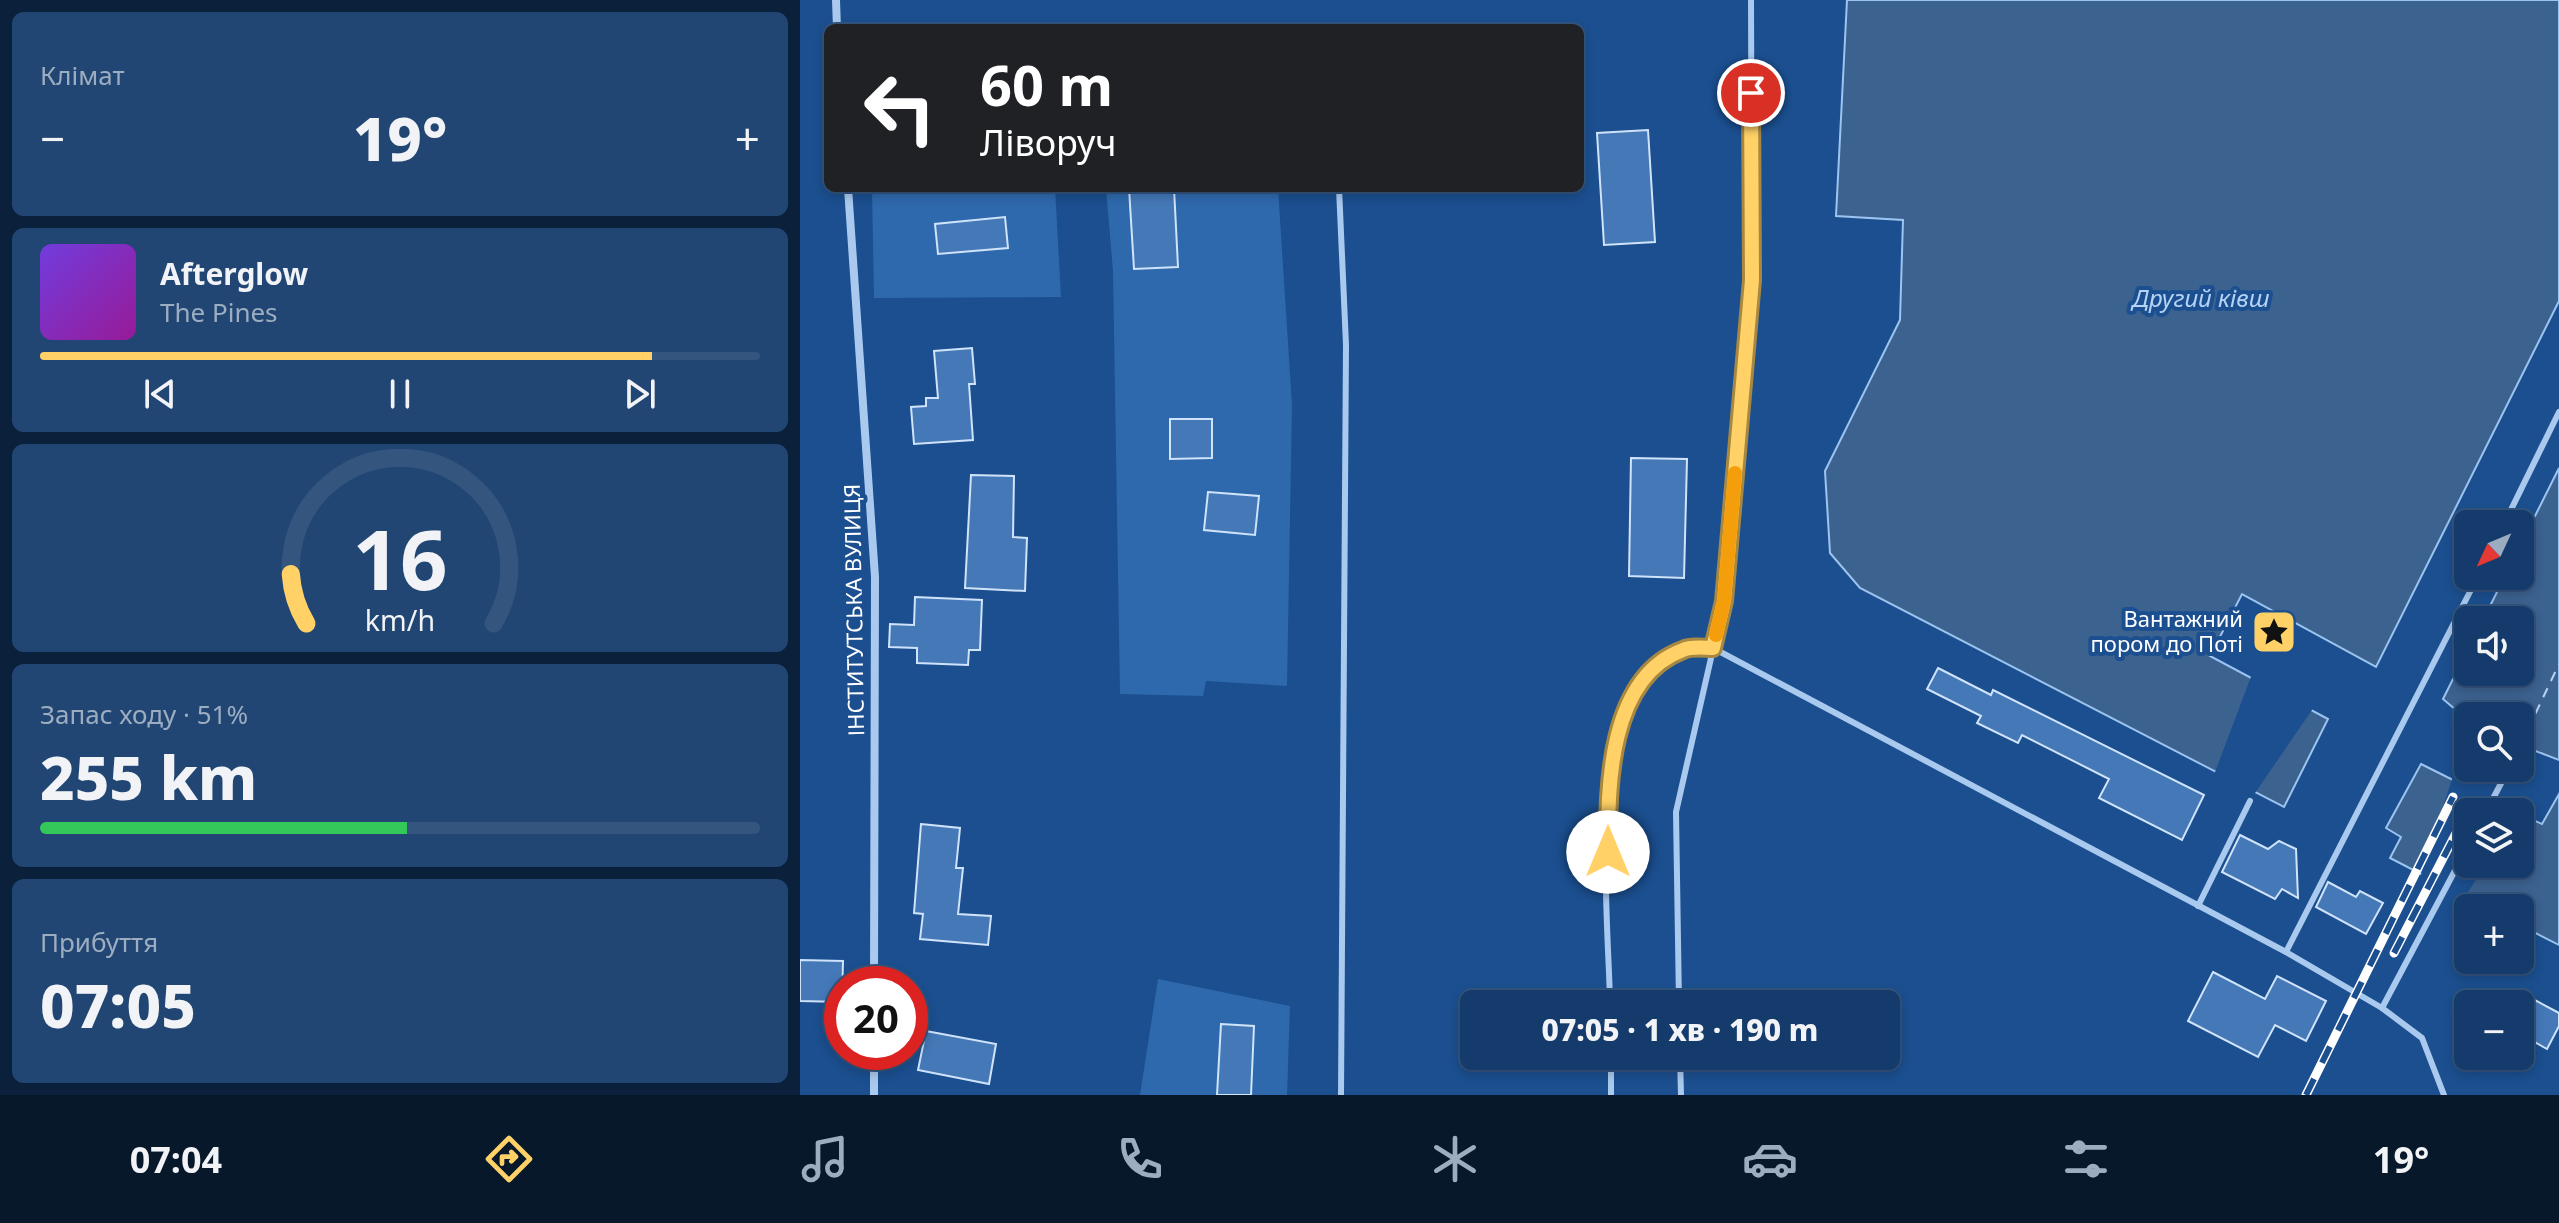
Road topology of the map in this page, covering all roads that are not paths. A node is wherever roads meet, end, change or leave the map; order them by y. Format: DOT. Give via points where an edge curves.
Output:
graph roads {
  1 [pos="836,0"];
  2 [pos="1751,0"];
  3 [pos="837,24"];
  4 [pos="848,192"];
  5 [pos="1339,192"];
  6 [pos="2559,412"];
  7 [pos="2511,510"];
  8 [pos="2471,590"];
  9 [pos="1713,648"];
  10 [pos="2250,801"];
  11 [pos="2454,872"];
  12 [pos="2198,906"];
  13 [pos="2286,952"];
  14 [pos="874,966"];
  15 [pos="1610,990"];
  16 [pos="1679,990"];
  17 [pos="2382,1008"];
  18 [pos="874,1070"];
  19 [pos="1611,1070"];
  20 [pos="1680,1070"];
  21 [pos="874,1095"];
  22 [pos="1341,1095"];
  23 [pos="1611,1095"];
  24 [pos="1681,1095"];
  25 [pos="2444,1095"];
  1 -- 3 [label="street"];
  2 -- 9 [label="lane" via="1752,280 1724,601"];
  4 -- 14 [label="street, ІНСТИТУТСЬКА ВУЛИЦЯ" via="875,577"];
  5 -- 22 [label="lane" via="1346,345"];
  6 -- 7 [label="lane"];
  8 -- 13 [label="lane"];
  9 -- 12 [label="lane"];
  9 -- 15 [label="lane" via="1685,648 1658,663 1622,718 1610,765 1608,807"];
  9 -- 16 [label="lane" via="1676,812"];
  10 -- 12 [label="lane"];
  11 -- 17 [label="lane"];
  12 -- 13 [label="lane"];
  13 -- 17 [label="lane"];
  17 -- 25 [label="lane" via="2422,1038"];
  18 -- 21 [label="street"];
  19 -- 23 [label="lane"];
  20 -- 24 [label="lane"];
}
